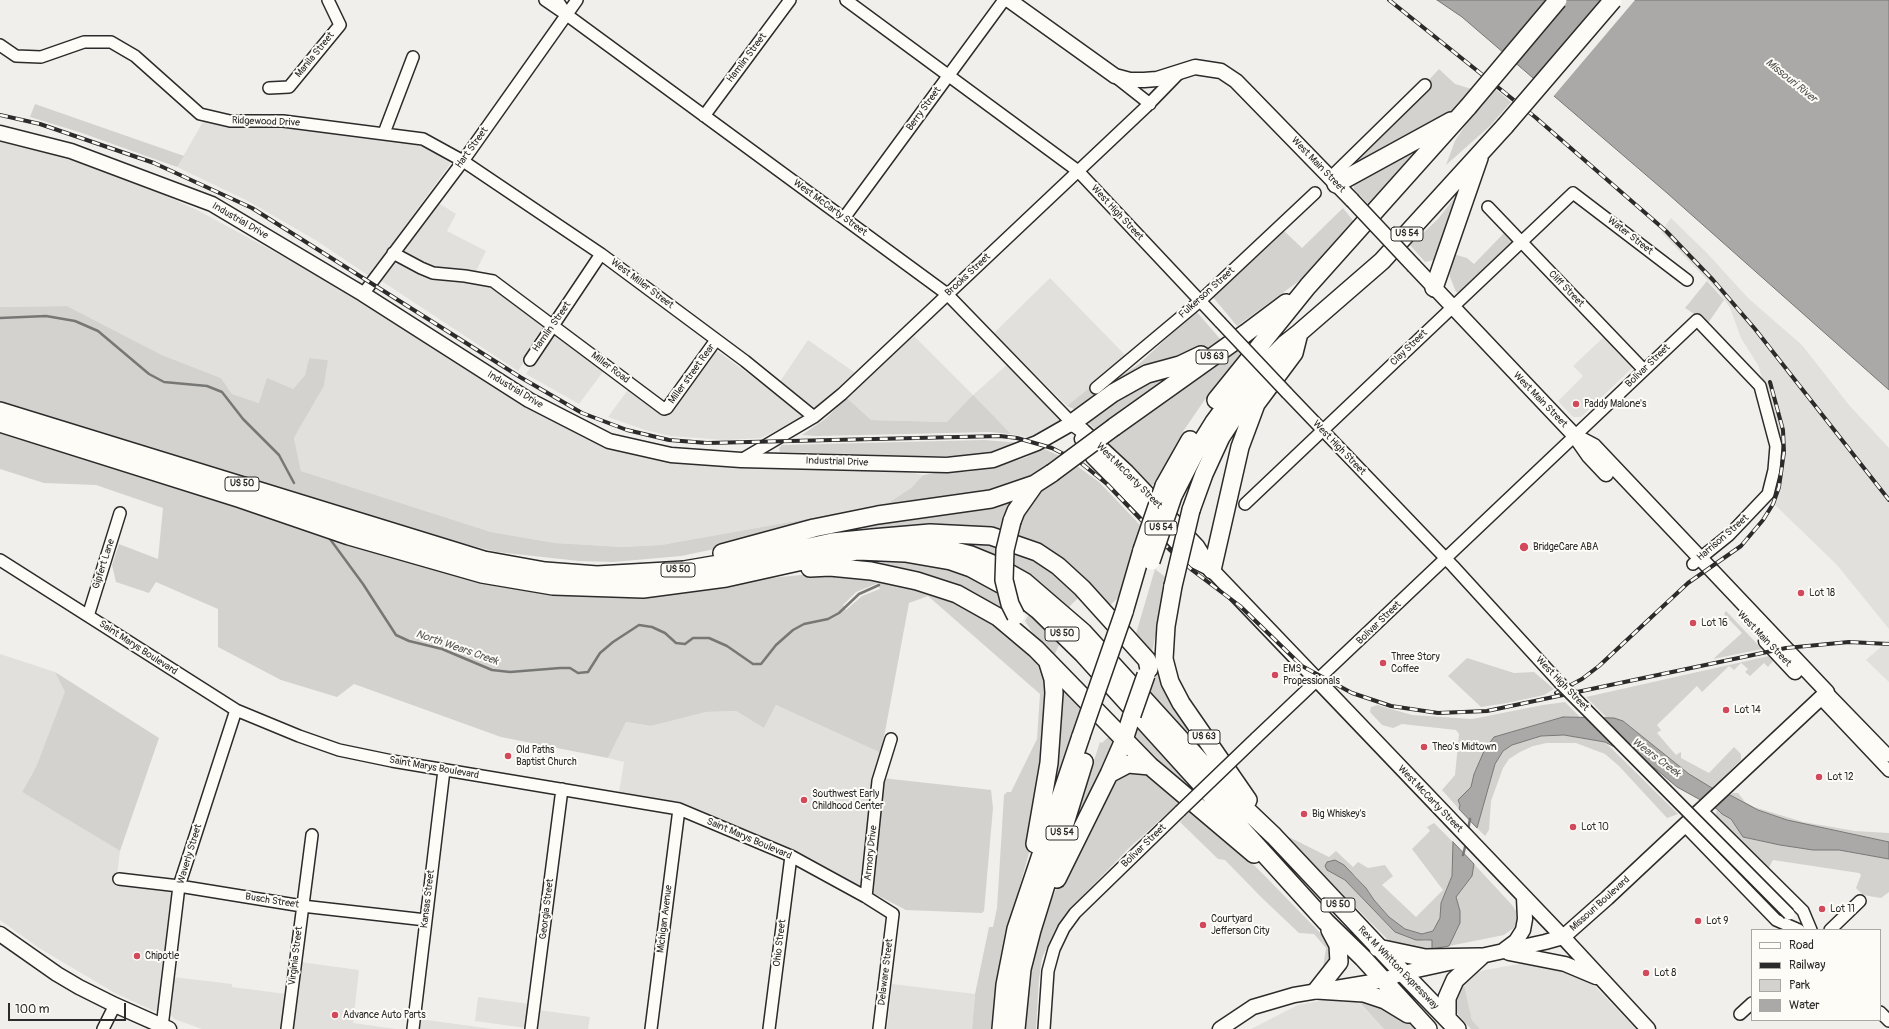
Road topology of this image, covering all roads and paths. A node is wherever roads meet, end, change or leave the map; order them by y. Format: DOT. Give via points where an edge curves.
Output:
graph roads {
  1 [pos="328,0"];
  2 [pos="545,0"];
  3 [pos="557,0"];
  4 [pos="577,0"];
  5 [pos="790,0"];
  6 [pos="846,0"];
  7 [pos="1004,0"];
  8 [pos="1009,0"];
  9 [pos="1558,0"];
  10 [pos="1613,0"];
  11 [pos="567,15"];
  12 [pos="0,45"];
  13 [pos="413,57"];
  14 [pos="1181,71"];
  15 [pos="949,75"];
  16 [pos="1115,76"];
  17 [pos="1425,85"];
  18 [pos="270,88"];
  19 [pos="1150,104"];
  20 [pos="1463,112"];
  21 [pos="704,116"];
  22 [pos="0,133"];
  23 [pos="384,133"];
  24 [pos="1481,152"];
  25 [pos="463,161"];
  26 [pos="1078,171"];
  27 [pos="1333,181"];
  28 [pos="1315,193"];
  29 [pos="1573,193"];
  30 [pos="1488,207"];
  31 [pos="844,218"];
  32 [pos="1521,242"];
  33 [pos="394,253"];
  34 [pos="601,254"];
  35 [pos="1687,280"];
  36 [pos="1308,286"];
  37 [pos="1434,288"];
  38 [pos="363,294"];
  39 [pos="947,294"];
  40 [pos="1200,301"];
  41 [pos="1452,308"];
  42 [pos="553,326"];
  43 [pos="1246,333"];
  44 [pos="1299,333"];
  45 [pos="716,340"];
  46 [pos="530,360"];
  47 [pos="1755,369"];
  48 [pos="1644,370"];
  49 [pos="1760,386"];
  50 [pos="1096,388"];
  51 [pos="667,408"];
  52 [pos="0,411"];
  53 [pos="814,417"];
  54 [pos="0,423"];
  55 [pos="1072,423"];
  56 [pos="1323,431"];
  57 [pos="1575,436"];
  58 [pos="741,460"];
  59 [pos="1035,484"];
  60 [pos="1168,491"];
  61 [pos="1246,504"];
  62 [pos="120,513"];
  63 [pos="872,538"];
  64 [pos="1446,559"];
  65 [pos="0,560"];
  66 [pos="1696,562"];
  67 [pos="761,570"];
  68 [pos="1212,570"];
  69 [pos="614,574"];
  70 [pos="88,616"];
  71 [pos="1166,626"];
  72 [pos="1041,655"];
  73 [pos="1148,672"];
  74 [pos="1317,681"];
  75 [pos="1824,695"];
  76 [pos="236,710"];
  77 [pos="1086,736"];
  78 [pos="891,739"];
  79 [pos="1124,740"];
  80 [pos="1889,756"];
  81 [pos="1150,766"];
  82 [pos="444,770"];
  83 [pos="1889,771"];
  84 [pos="1108,774"];
  85 [pos="562,789"];
  86 [pos="679,809"];
  87 [pos="1701,810"];
  88 [pos="1684,825"];
  89 [pos="312,835"];
  90 [pos="1274,836"];
  91 [pos="791,856"];
  92 [pos="1283,873"];
  93 [pos="119,879"];
  94 [pos="179,886"];
  95 [pos="1027,892"];
  96 [pos="866,896"];
  97 [pos="1524,897"];
  98 [pos="1860,901"];
  99 [pos="302,906"];
  100 [pos="893,914"];
  101 [pos="426,920"];
  102 [pos="1326,922"];
  103 [pos="1797,929"];
  104 [pos="1803,929"];
  105 [pos="1811,929"];
  106 [pos="1831,929"];
  107 [pos="1032,930"];
  108 [pos="0,934"];
  109 [pos="1562,937"];
  110 [pos="1378,948"];
  111 [pos="1502,952"];
  112 [pos="1480,957"];
  113 [pos="1403,973"];
  114 [pos="1384,980"];
  115 [pos="1603,981"];
  116 [pos="1318,990"];
  117 [pos="1751,1004"];
  118 [pos="115,1005"];
  119 [pos="1881,1013"];
  120 [pos="1740,1014"];
  121 [pos="1889,1021"];
  122 [pos="1452,1024"];
  123 [pos="1426,1027"];
  124 [pos="166,1028"];
  125 [pos="103,1029"];
  126 [pos="287,1029"];
  127 [pos="412,1029"];
  128 [pos="531,1029"];
  129 [pos="651,1029"];
  130 [pos="769,1029"];
  131 [pos="879,1029"];
  132 [pos="1001,1029"];
  133 [pos="1016,1029"];
  134 [pos="1044,1029"];
  135 [pos="1220,1029"];
  136 [pos="1648,1029"];
  1 -- 18 [label="street, Manila Street" via="340,25 289,87"];
  2 -- 11 [label="street, West McCarty Street"];
  3 -- 11 [label="street, West McCarty Street"];
  4 -- 11 [label="street, Hart Street"];
  5 -- 21 [label="street, Hamlin Street"];
  6 -- 15 [label="street, West High Street"];
  7 -- 15 [label="street, Berry Street"];
  8 -- 16 [label="main road, West Main Street"];
  9 -- 20 [label="highway, US 54, bridge"];
  10 -- 24 [label="highway, US 54, bridge"];
  11 -- 21 [label="street, West McCarty Street"];
  11 -- 25 [label="street, Hart Street"];
  12 -- 23 [label="street, Ridgewood Drive" via="16,56 41,57 84,42 111,42 135,56 200,114 230,121 283,120"];
  13 -- 23 [label="street"];
  14 -- 16 [label="main road, West Main Street" via="1157,79 1144,80"];
  14 -- 19 [label="street, Brooks Street"];
  14 -- 27 [label="main road, West Main Street" via="1195,67 1209,68 1221,71 1236,81"];
  15 -- 26 [label="street, West High Street"];
  15 -- 31 [label="street, Berry Street"];
  16 -- 19 [label="street"];
  17 -- 27 [label="street"];
  19 -- 26 [label="street, Brooks Street"];
  20 -- 27 [label="highway"];
  20 -- 36 [label="highway, US 54"];
  21 -- 31 [label="street, West McCarty Street"];
  22 -- 38 [label="main road, Industrial Drive" via="71,151 212,204"];
  23 -- 25 [label="street, Ridgewood Drive" via="423,139"];
  24 -- 37 [label="highway"];
  24 -- 44 [label="highway, US 54" via="1382,261"];
  25 -- 33 [label="street, Hart Street"];
  25 -- 34 [label="street, West Miller Street"];
  26 -- 39 [label="street, Brooks Street"];
  26 -- 40 [label="street, West High Street"];
  27 -- 37 [label="main road, West Main Street, bridge"];
  28 -- 40 [label="street, Fulkerson Street"];
  29 -- 32 [label="street, Clay Street"];
  29 -- 35 [label="street, Water Street"];
  30 -- 32 [label="street, Cliff Street"];
  31 -- 39 [label="street, West McCarty Street"];
  32 -- 41 [label="street, Clay Street"];
  32 -- 48 [label="street, Cliff Street"];
  33 -- 38 [label="street, Hart Street"];
  33 -- 42 [label="street" via="433,273 493,281"];
  34 -- 42 [label="street, Hamlin Street"];
  34 -- 45 [label="street, West Miller Street"];
  36 -- 43 [label="highway, US 63"];
  36 -- 60 [label="highway, US 54" via="1214,402 1176,462"];
  37 -- 41 [label="main road, West Main Street"];
  38 -- 58 [label="main road, Industrial Drive" via="529,400 609,441 671,455"];
  39 -- 53 [label="street, Brooks Street" via="842,394"];
  39 -- 55 [label="street, West McCarty Street"];
  40 -- 50 [label="street, Fulkerson Street"];
  40 -- 56 [label="street, West High Street, bridge"];
  41 -- 56 [label="street, Clay Street"];
  41 -- 57 [label="main road, West Main Street"];
  42 -- 46 [label="street, Hamlin Street"];
  42 -- 51 [label="street, Miller Road" via="664,409"];
  43 -- 55 [label="highway" via="1191,361 1147,374 1113,393"];
  43 -- 59 [label="highway, US 63, bridge"];
  44 -- 60 [label="highway, US 54" via="1234,395"];
  44 -- 68 [label="highway" via="1294,353 1256,404 1240,447"];
  44 -- 71 [label="highway, US 63, bridge" via="1244,402 1221,437 1204,474 1191,510"];
  45 -- 51 [label="street, Miller street Rear"];
  45 -- 53 [label="street, West Miller Street"];
  47 -- 49 [label="street"];
  48 -- 49 [label="street, Bolivar Street" via="1697,320"];
  48 -- 57 [label="street, Bolivar Street"];
  49 -- 66 [label="street, Harrison Street" via="1776,446 1768,494 1729,535"];
  52 -- 69 [label="highway, US 50" via="484,560 545,571"];
  53 -- 58 [label="street, Brooks Street"];
  54 -- 67 [label="highway, US 50" via="349,536 482,574 553,586 643,589 726,578"];
  55 -- 58 [label="main road, Industrial Drive" via="1037,443 993,460 947,465"];
  55 -- 68 [label="main road, West McCarty Street" via="1127,472 1197,546"];
  56 -- 61 [label="street, Clay Street"];
  56 -- 64 [label="street, West High Street"];
  57 -- 64 [label="street, Bolivar Street"];
  57 -- 66 [label="main road, West Main Street" via="1589,456"];
  59 -- 69 [label="highway" via="992,499 878,515 814,528 730,551"];
  59 -- 72 [label="highway, US 63, bridge" via="1012,520 1005,550 1004,580 1010,604"];
  60 -- 77 [label="highway, US 54, bridge"];
  62 -- 70 [label="street, Gipfert Lane"];
  63 -- 69 [label="highway, US 50" via="832,542 684,570"];
  63 -- 73 [label="highway" via="930,533 991,536 1037,552 1058,566 1082,588 1147,660"];
  63 -- 90 [label="highway, US 50" via="922,543 971,555 1025,582 1083,632 1233,797"];
  64 -- 74 [label="street, Bolivar Street"];
  64 -- 104 [label="street, West High Street, bridge" via="1559,682"];
  65 -- 70 [label="street, Saint Marys Boulevard"];
  66 -- 75 [label="main road, West Main Street"];
  67 -- 72 [label="highway" via="830,567 872,571 917,581 957,594 998,617"];
  67 -- 92 [label="highway, US 50" via="858,552 905,553 951,561 990,577 1038,610 1083,654"];
  68 -- 74 [label="main road, West McCarty Street"];
  70 -- 76 [label="street, Saint Marys Boulevard"];
  71 -- 73 [label="highway"];
  71 -- 90 [label="highway, US 63" via="1164,659 1170,682 1181,703"];
  72 -- 79 [label="highway, US 63"];
  72 -- 95 [label="highway" via="1054,688 1049,755"];
  73 -- 79 [label="highway, bridge"];
  74 -- 97 [label="main road, West McCarty Street"];
  74 -- 134 [label="street, Bolivar Street, bridge" via="1075,913 1054,949 1048,971"];
  75 -- 80 [label="street, West Main Street"];
  75 -- 83 [label="street, West Main Street"];
  75 -- 87 [label="main road, Missouri Boulevard"];
  76 -- 82 [label="street, Saint Marys Boulevard" via="339,750"];
  76 -- 94 [label="street, Waverly Street"];
  77 -- 95 [label="highway, US 54"];
  77 -- 107 [label="highway, US 54"];
  78 -- 96 [label="street, Armory Drive" via="878,781"];
  79 -- 81 [label="highway, US 63"];
  79 -- 84 [label="highway"];
  81 -- 84 [label="highway" via="1128,764"];
  81 -- 92 [label="highway, US 63" via="1259,858"];
  82 -- 85 [label="street, Saint Marys Boulevard"];
  82 -- 101 [label="street, Kansas Street"];
  84 -- 107 [label="highway"];
  85 -- 86 [label="street, Saint Marys Boulevard"];
  85 -- 128 [label="street, Georgia Street"];
  86 -- 91 [label="street, Saint Marys Boulevard"];
  86 -- 129 [label="street, Michigan Avenue"];
  87 -- 88 [label="main road, Missouri Boulevard"];
  87 -- 105 [label="street" via="1802,911"];
  88 -- 103 [label="street" via="1776,920"];
  88 -- 109 [label="main road, Missouri Boulevard"];
  89 -- 99 [label="street, Virginia Street"];
  90 -- 110 [label="highway, Rex M Whitton Expressway / US 50"];
  91 -- 96 [label="street, Saint Marys Boulevard"];
  91 -- 130 [label="street, Ohio Street"];
  92 -- 102 [label="highway, Rex M Whitton Expressway / US 50"];
  93 -- 94 [label="street, Busch Street"];
  94 -- 99 [label="street, Busch Street"];
  94 -- 124 [label="street, Waverly Street"];
  95 -- 132 [label="highway, US 54" via="1009,959"];
  96 -- 100 [label="street, Saint Marys Boulevard"];
  97 -- 109 [label="main road, West McCarty Street"];
  97 -- 111 [label="main road" via="1523,930 1516,941"];
  98 -- 106 [label="street"];
  99 -- 101 [label="street, Busch Street"];
  99 -- 126 [label="street, Virginia Street"];
  100 -- 131 [label="street, Delaware Street"];
  101 -- 127 [label="street, Kansas Street"];
  102 -- 114 [label="highway, Rex M Whitton Expressway / US 50"];
  102 -- 116 [label="highway" via="1338,945 1339,962"];
  107 -- 133 [label="highway, US 54" via="1022,969"];
  108 -- 118 [label="main road" via="57,974"];
  109 -- 111 [label="main road, Missouri Boulevard"];
  109 -- 115 [label="main road, West McCarty Street"];
  110 -- 112 [label="highway" via="1425,958"];
  110 -- 113 [label="highway, Rex M Whitton Expressway / US 50"];
  111 -- 112 [label="main road, Missouri Boulevard"];
  111 -- 115 [label="main road" via="1565,964"];
  112 -- 113 [label="main road, Missouri Boulevard"];
  112 -- 122 [label="highway" via="1455,980 1447,998"];
  113 -- 114 [label="main road, Missouri Boulevard"];
  113 -- 122 [label="highway, Rex M Whitton Expressway / US 50"];
  114 -- 116 [label="main road, Missouri Boulevard"];
  114 -- 123 [label="highway, Rex M Whitton Expressway / US 50"];
  115 -- 136 [label="main road, West McCarty Street"];
  116 -- 123 [label="highway" via="1351,991 1372,995 1400,1008"];
  116 -- 135 [label="main road, Missouri Boulevard" via="1253,1007"];
  117 -- 120 [label="street"];
  118 -- 124 [label="main road"];
  118 -- 125 [label="street"];
  119 -- 121 [label="street"];
}
